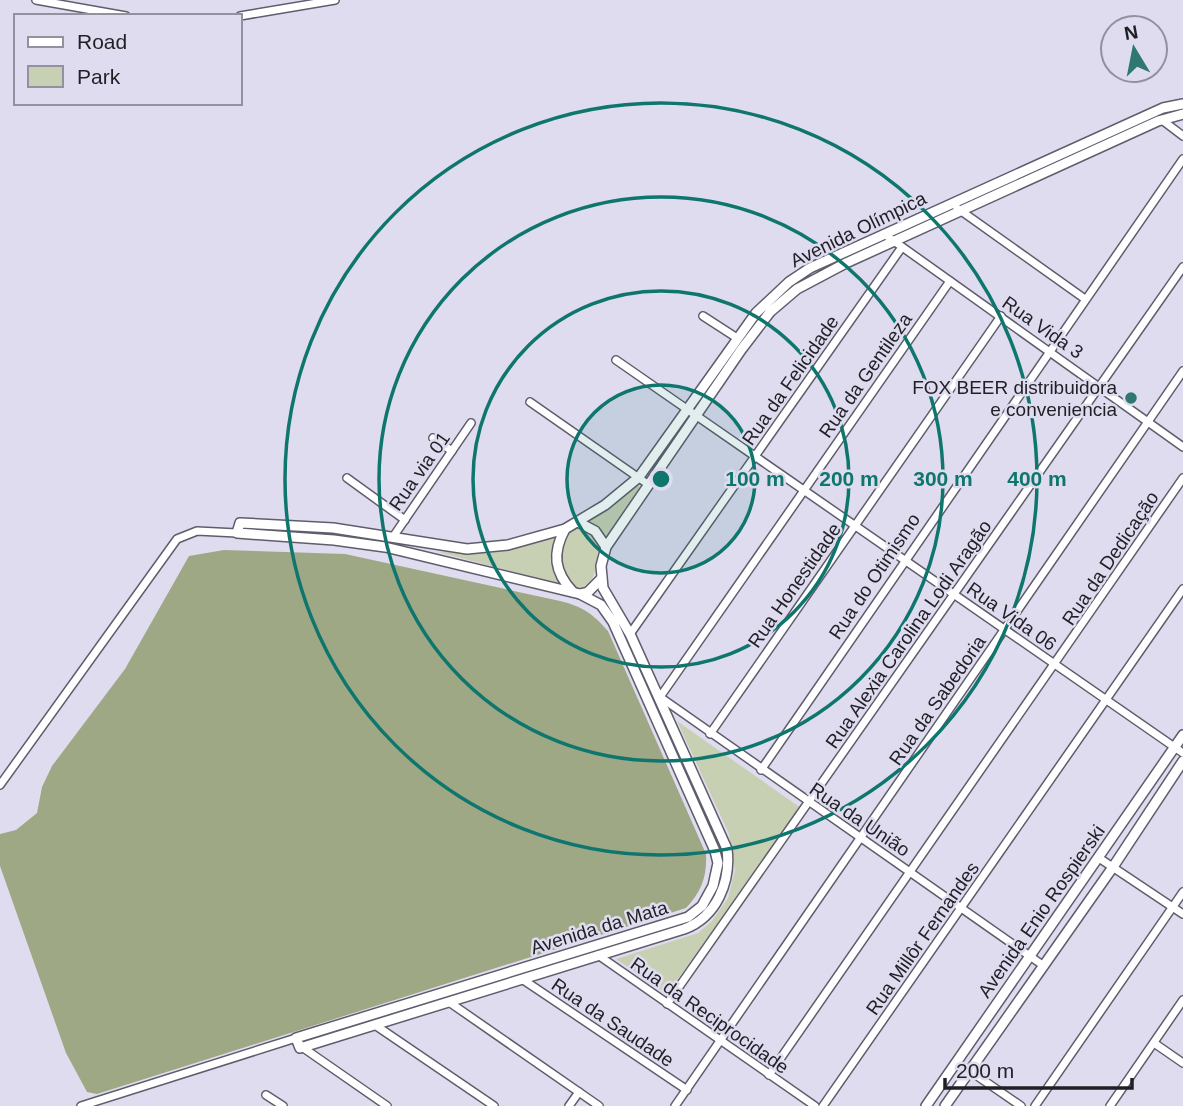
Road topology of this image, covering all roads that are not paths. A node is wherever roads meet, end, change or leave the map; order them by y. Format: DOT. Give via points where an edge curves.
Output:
graph roads {
  1 [pos="36,0"];
  2 [pos="301,0"];
  3 [pos="335,0"];
  4 [pos="321,1"];
  5 [pos="294,8"];
  6 [pos="115,14"];
  7 [pos="242,16"];
  8 [pos="1183,104"];
  9 [pos="1183,114"];
  10 [pos="1161,120"];
  11 [pos="1183,136"];
  12 [pos="1183,159"];
  13 [pos="952,204"];
  14 [pos="961,212"];
  15 [pos="884,234"];
  16 [pos="898,244"];
  17 [pos="1183,267"];
  18 [pos="950,281"];
  19 [pos="1085,299"];
  20 [pos="703,316"];
  21 [pos="1001,316"];
  22 [pos="737,338"];
  23 [pos="1050,351"];
  24 [pos="616,360"];
  25 [pos="1183,371"];
  26 [pos="1099,386"];
  27 [pos="530,402"];
  28 [pos="692,413"];
  29 [pos="1148,421"];
  30 [pos="471,423"];
  31 [pos="433,438"];
  32 [pos="1183,447"];
  33 [pos="452,451"];
  34 [pos="756,457"];
  35 [pos="639,477"];
  36 [pos="347,478"];
  37 [pos="1183,478"];
  38 [pos="649,485"];
  39 [pos="804,490"];
  40 [pos="405,520"];
  41 [pos="578,522"];
  42 [pos="855,526"];
  43 [pos="565,529"];
  44 [pos="237,533"];
  45 [pos="393,537"];
  46 [pos="606,547"];
  47 [pos="903,561"];
  48 [pos="601,579"];
  49 [pos="1183,589"];
  50 [pos="576,593"];
  51 [pos="955,595"];
  52 [pos="1004,631"];
  53 [pos="630,634"];
  54 [pos="1055,666"];
  55 [pos="661,695"];
  56 [pos="1106,700"];
  57 [pos="710,734"];
  58 [pos="1183,735"];
  59 [pos="1179,750"];
  60 [pos="1183,761"];
  61 [pos="761,770"];
  62 [pos="0,785"];
  63 [pos="809,803"];
  64 [pos="859,838"];
  65 [pos="1099,858"];
  66 [pos="1113,867"];
  67 [pos="910,872"];
  68 [pos="1183,892"];
  69 [pos="1173,907"];
  70 [pos="962,909"];
  71 [pos="1183,914"];
  72 [pos="589,948"];
  73 [pos="599,956"];
  74 [pos="1031,957"];
  75 [pos="1044,966"];
  76 [pos="522,979"];
  77 [pos="1183,1000"];
  78 [pos="449,1002"];
  79 [pos="667,1004"];
  80 [pos="375,1025"];
  81 [pos="721,1041"];
  82 [pos="299,1043"];
  83 [pos="1154,1043"];
  84 [pos="1183,1063"];
  85 [pos="970,1071"];
  86 [pos="769,1075"];
  87 [pos="687,1090"];
  88 [pos="579,1092"];
  89 [pos="266,1095"];
  90 [pos="81,1106"];
  91 [pos="283,1106"];
  92 [pos="387,1106"];
  93 [pos="494,1106"];
  94 [pos="569,1106"];
  95 [pos="599,1106"];
  96 [pos="676,1106"];
  97 [pos="815,1106"];
  98 [pos="823,1106"];
  99 [pos="926,1106"];
  100 [pos="945,1106"];
  101 [pos="1021,1106"];
  102 [pos="1035,1106"];
  103 [pos="1110,1106"];
  1 -- 6 [label="street"];
  2 -- 5 [label="street"];
  3 -- 4 [label="street"];
  4 -- 5 [label="street"];
  5 -- 7 [label="street"];
  8 -- 13 [label="street, Avenida Olímpica" via="1163,108"];
  9 -- 10 [label="street, Avenida Olímpica"];
  10 -- 11 [label="street"];
  10 -- 14 [label="street, Avenida Olímpica"];
  12 -- 19 [label="street, Rua do Otimismo"];
  13 -- 14 [label="street"];
  13 -- 15 [label="street, Avenida Olímpica"];
  14 -- 16 [label="street, Avenida Olímpica"];
  14 -- 19 [label="street"];
  15 -- 16 [label="street, Rua Vida 3"];
  15 -- 22 [label="street, Avenida Olímpica" via="789,282"];
  16 -- 18 [label="street, Rua Vida 3"];
  16 -- 28 [label="street, Avenida Olímpica" via="823,274 784,299"];
  16 -- 34 [label="street, Rua da Felicidade"];
  17 -- 26 [label="street, Rua Alexia Carolina Lodi Aragão"];
  18 -- 21 [label="street, Rua Vida 3"];
  18 -- 39 [label="street, Rua da Gentileza"];
  19 -- 23 [label="street, Rua do Otimismo"];
  20 -- 22 [label="street"];
  21 -- 23 [label="street, Rua Vida 3"];
  21 -- 42 [label="street, Rua Honestidade"];
  22 -- 28 [label="street, Avenida Olímpica"];
  23 -- 26 [label="street, Rua Vida 3"];
  23 -- 47 [label="street, Rua do Otimismo"];
  24 -- 28 [label="street, Rua Vida 06"];
  25 -- 29 [label="street, Rua da Sabedoria"];
  26 -- 29 [label="street, Rua Vida 3"];
  26 -- 51 [label="street, Rua Alexia Carolina Lodi Aragão"];
  27 -- 35 [label="street"];
  28 -- 34 [label="street, Rua Vida 06"];
  28 -- 35 [label="street, Avenida Olímpica"];
  28 -- 38 [label="street, Avenida Olímpica"];
  29 -- 32 [label="street, Rua Vida 3"];
  29 -- 52 [label="street, Rua da Sabedoria"];
  30 -- 33 [label="street, Rua via 01"];
  31 -- 33 [label="street"];
  33 -- 40 [label="street, Rua via 01"];
  34 -- 39 [label="street, Rua Vida 06"];
  34 -- 53 [label="street, Rua da Felicidade"];
  35 -- 38 [label="street"];
  35 -- 41 [label="street, Avenida Olímpica"];
  36 -- 40 [label="street"];
  37 -- 54 [label="street, Rua da Dedicação"];
  38 -- 46 [label="street, Avenida Olímpica"];
  39 -- 42 [label="street, Rua Vida 06"];
  39 -- 55 [label="street, Rua da Gentileza"];
  40 -- 45 [label="street, Rua via 01"];
  41 -- 43 [label="street"];
  41 -- 46 [label="street" via="600,536"];
  42 -- 47 [label="street, Rua Vida 06"];
  42 -- 57 [label="street, Rua Honestidade"];
  43 -- 45 [label="street" via="508,545 467,549"];
  43 -- 50 [label="street" via="556,548 556,563 560,576"];
  44 -- 45 [label="street" via="240,523"];
  44 -- 50 [label="street, Avenida da Mata" via="385,547"];
  44 -- 62 [label="street" via="197,531 177,539"];
  46 -- 48 [label="street"];
  47 -- 51 [label="street, Rua Vida 06"];
  47 -- 61 [label="street, Rua do Otimismo"];
  48 -- 50 [label="street" via="588,592"];
  48 -- 53 [label="street, Avenida da Mata"];
  49 -- 56 [label="street, Rua Millôr Fernandes"];
  50 -- 72 [label="street, Avenida da Mata" via="601,606 618,633 718,863 713,887 695,912"];
  51 -- 52 [label="street, Rua Vida 06"];
  51 -- 63 [label="street, Rua Alexia Carolina Lodi Aragão"];
  52 -- 54 [label="street, Rua Vida 06"];
  52 -- 64 [label="street, Rua da Sabedoria"];
  53 -- 55 [label="street, Avenida da Mata"];
  54 -- 56 [label="street, Rua Vida 06"];
  54 -- 67 [label="street, Rua da Dedicação"];
  55 -- 57 [label="street, Rua da União"];
  55 -- 73 [label="street, Avenida da Mata" via="722,833 728,874 716,903 700,921"];
  56 -- 59 [label="street, Rua Vida 06"];
  56 -- 70 [label="street, Rua Millôr Fernandes"];
  57 -- 61 [label="street, Rua da União"];
  58 -- 59 [label="street, Avenida Enio Rospierski"];
  59 -- 65 [label="street, Avenida Enio Rospierski"];
  60 -- 66 [label="street, Avenida Enio Rospierski"];
  61 -- 63 [label="street, Rua da União"];
  63 -- 64 [label="street, Rua da União"];
  63 -- 79 [label="street, Rua Alexia Carolina Lodi Aragão"];
  64 -- 67 [label="street, Rua da União"];
  64 -- 81 [label="street, Rua da Sabedoria"];
  65 -- 66 [label="street"];
  65 -- 74 [label="street, Avenida Enio Rospierski"];
  66 -- 69 [label="street"];
  66 -- 75 [label="street, Avenida Enio Rospierski"];
  67 -- 70 [label="street, Rua da União"];
  67 -- 86 [label="street, Rua da Dedicação"];
  68 -- 69 [label="street"];
  69 -- 71 [label="street"];
  69 -- 102 [label="street"];
  70 -- 74 [label="street, Rua da União"];
  70 -- 98 [label="street, Rua Millôr Fernandes"];
  72 -- 73 [label="street, Rua da Reciprocidade"];
  72 -- 82 [label="street, Avenida da Mata"];
  73 -- 76 [label="street, Avenida da Mata"];
  73 -- 79 [label="street, Rua da Reciprocidade"];
  74 -- 75 [label="street, Rua da União"];
  74 -- 99 [label="street, Avenida Enio Rospierski"];
  75 -- 85 [label="street, Avenida Enio Rospierski"];
  76 -- 78 [label="street, Avenida da Mata"];
  76 -- 87 [label="street, Rua da Saudade"];
  77 -- 83 [label="street"];
  78 -- 80 [label="street, Avenida da Mata"];
  78 -- 88 [label="street"];
  79 -- 81 [label="street, Rua da Reciprocidade"];
  80 -- 82 [label="street, Avenida da Mata"];
  80 -- 93 [label="street"];
  81 -- 86 [label="street, Rua da Reciprocidade"];
  81 -- 87 [label="street, Rua da Sabedoria"];
  82 -- 90 [label="street"];
  82 -- 92 [label="street"];
  83 -- 84 [label="street"];
  83 -- 103 [label="street"];
  85 -- 100 [label="street, Avenida Enio Rospierski"];
  85 -- 101 [label="street"];
  86 -- 97 [label="street, Rua da Reciprocidade"];
  87 -- 96 [label="street, Rua da Sabedoria"];
  88 -- 94 [label="street"];
  88 -- 95 [label="street"];
  89 -- 91 [label="street"];
}
